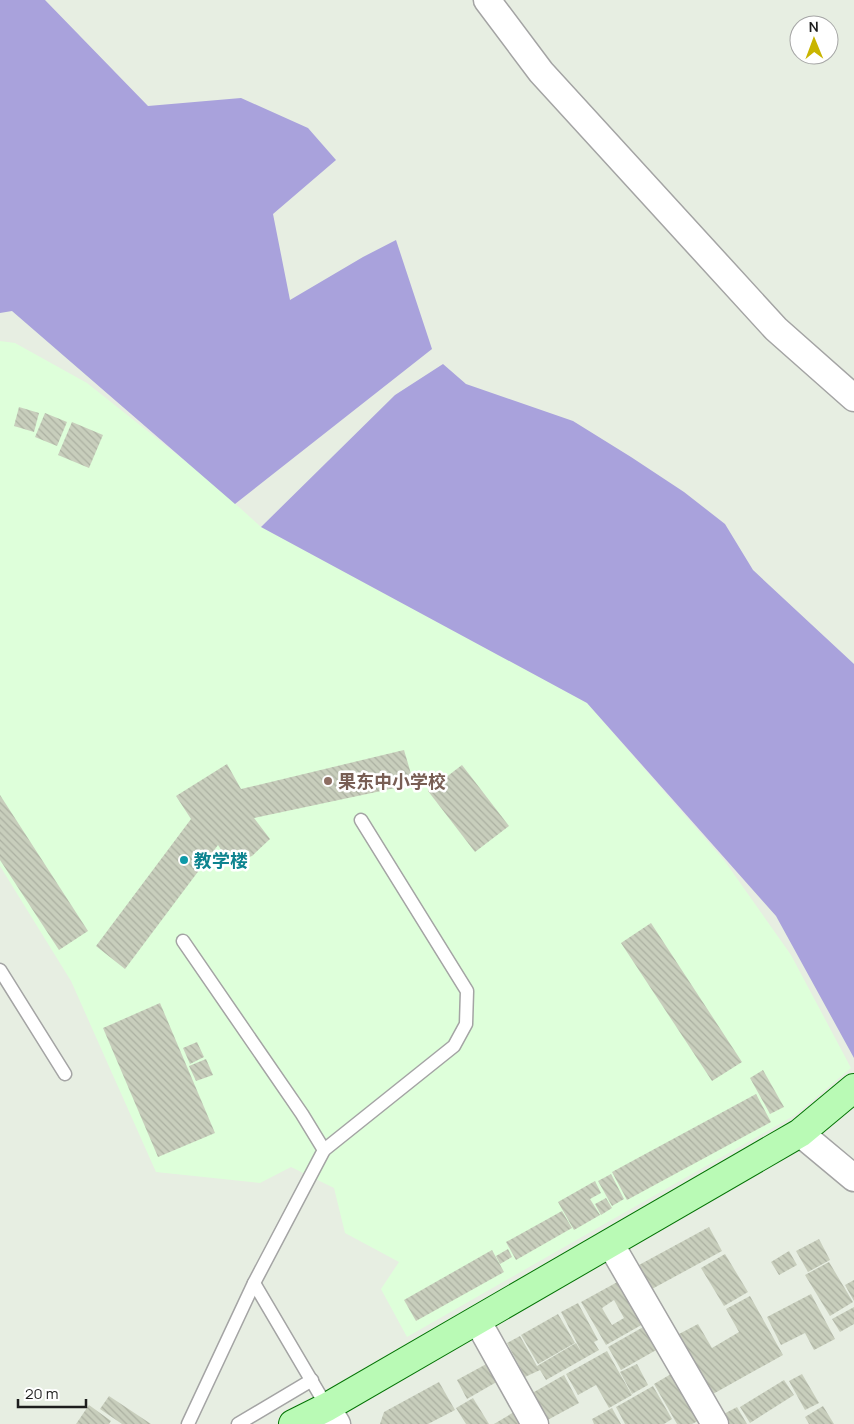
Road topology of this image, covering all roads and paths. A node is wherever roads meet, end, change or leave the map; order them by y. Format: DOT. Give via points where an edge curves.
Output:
graph roads {
  1 [pos="487,0"];
  2 [pos="854,398"];
  3 [pos="360,820"];
  4 [pos="183,942"];
  5 [pos="0,970"];
  6 [pos="64,1074"];
  7 [pos="853,1089"];
  8 [pos="800,1133"];
  9 [pos="324,1150"];
  10 [pos="854,1178"];
  11 [pos="610,1243"];
  12 [pos="254,1283"];
  13 [pos="477,1320"];
  14 [pos="312,1380"];
  15 [pos="332,1415"];
  16 [pos="188,1424"];
  17 [pos="238,1424"];
  18 [pos="292,1424"];
  19 [pos="535,1424"];
  20 [pos="715,1424"];
  1 -- 2 [label="street" via="541,72 776,329"];
  3 -- 9 [label="lane" via="466,991 466,1024 454,1046"];
  4 -- 9 [label="lane"];
  5 -- 6 [label="lane"];
  7 -- 8 [label="street"];
  8 -- 10 [label="street"];
  8 -- 11 [label="street"];
  9 -- 12 [label="lane"];
  11 -- 13 [label="street"];
  11 -- 20 [label="street"];
  12 -- 14 [label="lane"];
  12 -- 16 [label="lane"];
  13 -- 15 [label="street"];
  13 -- 19 [label="street"];
  14 -- 15 [label="lane"];
  14 -- 17 [label="lane"];
  15 -- 18 [label="street"];
}
